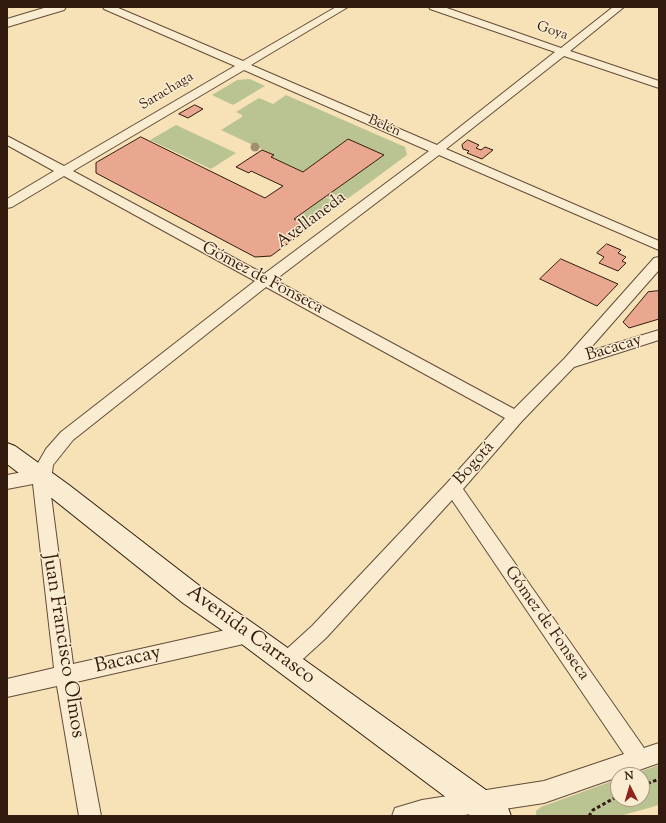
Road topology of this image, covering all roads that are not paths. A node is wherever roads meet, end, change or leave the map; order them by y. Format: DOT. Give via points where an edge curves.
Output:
graph roads {
  1 [pos="60,7"];
  2 [pos="108,7"];
  3 [pos="343,7"];
  4 [pos="434,7"];
  5 [pos="619,7"];
  6 [pos="7,22"];
  7 [pos="563,51"];
  8 [pos="242,65"];
  9 [pos="659,85"];
  10 [pos="7,140"];
  11 [pos="438,150"];
  12 [pos="62,171"];
  13 [pos="7,204"];
  14 [pos="659,246"];
  15 [pos="658,266"];
  16 [pos="266,280"];
  17 [pos="659,335"];
  18 [pos="569,363"];
  19 [pos="516,417"];
  20 [pos="7,452"];
  21 [pos="40,476"];
  22 [pos="7,482"];
  23 [pos="453,488"];
  24 [pos="248,634"];
  25 [pos="286,662"];
  26 [pos="65,675"];
  27 [pos="7,688"];
  28 [pos="650,756"];
  29 [pos="487,809"];
  30 [pos="90,816"];
  31 [pos="403,816"];
  1 -- 6 [label="street"];
  2 -- 8 [label="street, Belén"];
  3 -- 8 [label="street, Sarachaga"];
  4 -- 7 [label="street, Goya"];
  5 -- 7 [label="street, Avellaneda"];
  7 -- 9 [label="street, Goya"];
  7 -- 11 [label="street, Avellaneda"];
  8 -- 11 [label="street, Belén"];
  8 -- 12 [label="street, Sarachaga"];
  10 -- 12 [label="street, Gómez de Fonseca"];
  11 -- 14 [label="street, Belén"];
  11 -- 16 [label="street, Avellaneda"];
  12 -- 13 [label="street, Sarachaga"];
  12 -- 16 [label="street, Gómez de Fonseca"];
  15 -- 18 [label="street, Bogotá"];
  16 -- 19 [label="street, Gómez de Fonseca"];
  16 -- 21 [label="street, Avellaneda" via="67,436 44,462"];
  17 -- 18 [label="street, Bacacay"];
  18 -- 19 [label="street, Bogotá"];
  19 -- 23 [label="street, Bogotá"];
  20 -- 21 [label="main road, Avenida Carrasco"];
  21 -- 22 [label="street"];
  21 -- 24 [label="main road, Avenida Carrasco" via="192,595"];
  21 -- 26 [label="street, Juan Francisco Olmos"];
  23 -- 25 [label="street, Bogotá" via="319,632"];
  23 -- 28 [label="street, Gómez de Fonseca"];
  24 -- 25 [label="main road, Avenida Carrasco"];
  24 -- 26 [label="street, Bacacay"];
  25 -- 29 [label="main road, Avenida Carrasco"];
  26 -- 27 [label="street, Bacacay"];
  26 -- 30 [label="street, Juan Francisco Olmos"];
  28 -- 29 [label="street"];
  29 -- 31 [label="street" via="422,811"];
}
